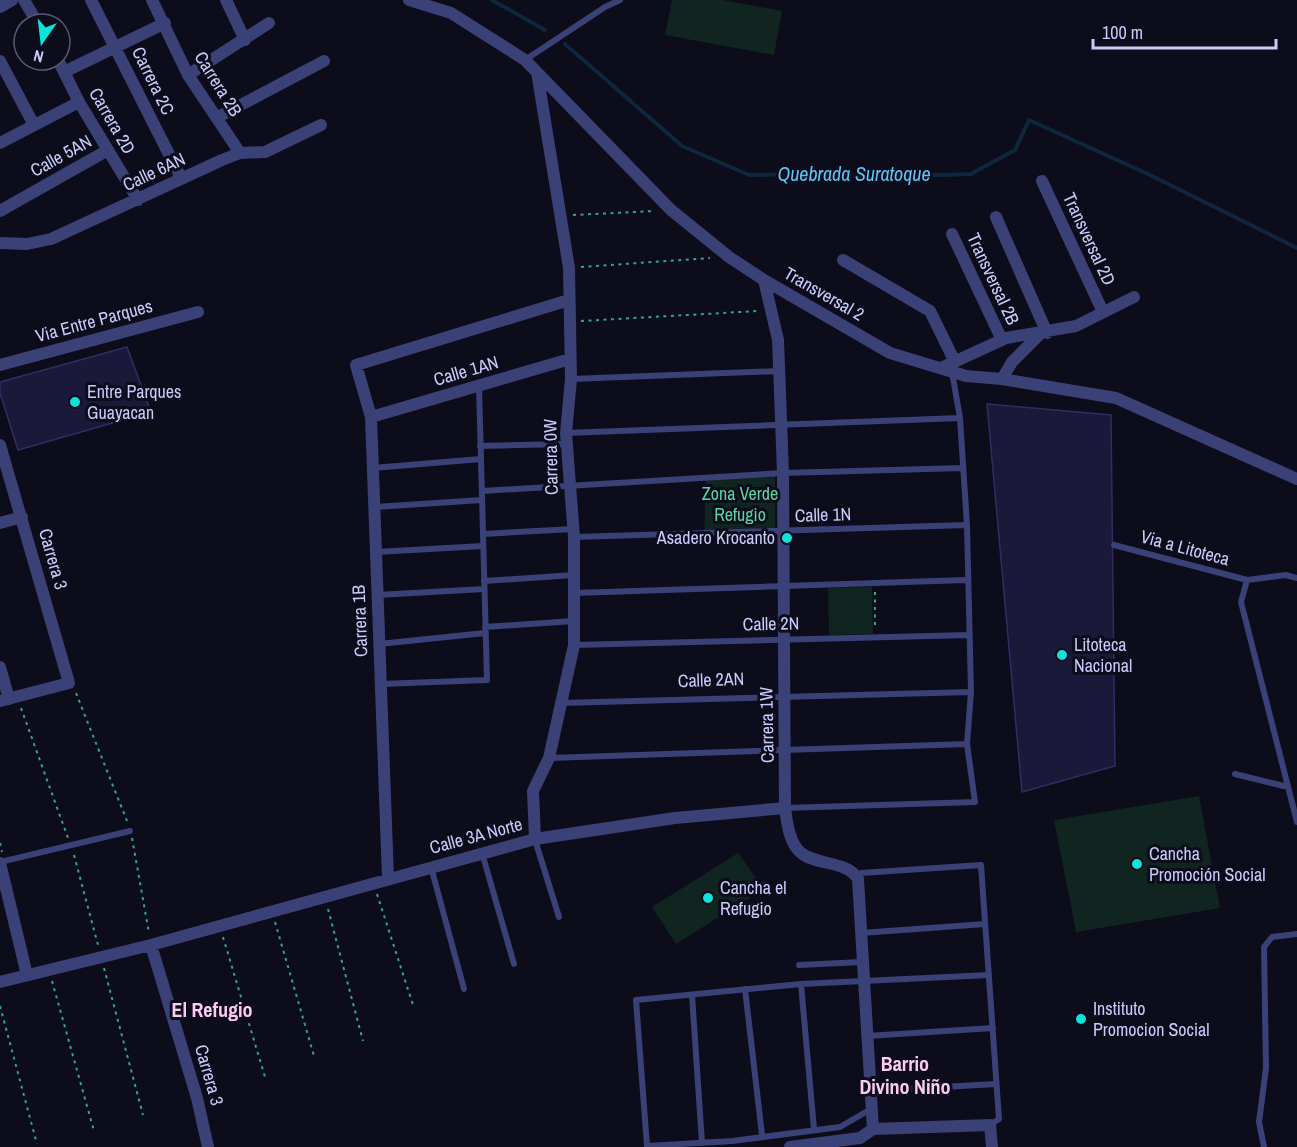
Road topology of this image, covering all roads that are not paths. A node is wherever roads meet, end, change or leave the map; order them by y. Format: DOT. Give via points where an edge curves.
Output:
graph roads {
  1 [pos="12,0"];
  2 [pos="92,0"];
  3 [pos="152,0"];
  4 [pos="226,0"];
  5 [pos="409,0"];
  6 [pos="620,0"];
  7 [pos="0,7"];
  8 [pos="165,23"];
  9 [pos="268,23"];
  10 [pos="245,40"];
  11 [pos="117,47"];
  12 [pos="525,60"];
  13 [pos="0,61"];
  14 [pos="324,61"];
  15 [pos="72,68"];
  16 [pos="537,70"];
  17 [pos="64,72"];
  18 [pos="188,75"];
  19 [pos="79,102"];
  20 [pos="218,117"];
  21 [pos="34,125"];
  22 [pos="321,126"];
  23 [pos="0,143"];
  24 [pos="108,150"];
  25 [pos="240,153"];
  26 [pos="181,178"];
  27 [pos="1042,181"];
  28 [pos="138,200"];
  29 [pos="0,212"];
  30 [pos="996,216"];
  31 [pos="952,234"];
  32 [pos="0,243"];
  33 [pos="843,260"];
  34 [pos="764,280"];
  35 [pos="1134,297"];
  36 [pos="569,300"];
  37 [pos="198,312"];
  38 [pos="1103,312"];
  39 [pos="1044,333"];
  40 [pos="1002,340"];
  41 [pos="570,359"];
  42 [pos="0,365"];
  43 [pos="949,367"];
  44 [pos="779,371"];
  45 [pos="571,379"];
  46 [pos="1002,379"];
  47 [pos="478,386"];
  48 [pos="371,417"];
  49 [pos="960,418"];
  50 [pos="781,425"];
  51 [pos="566,439"];
  52 [pos="0,446"];
  53 [pos="480,446"];
  54 [pos="481,459"];
  55 [pos="373,468"];
  56 [pos="963,468"];
  57 [pos="783,473"];
  58 [pos="1297,479"];
  59 [pos="569,486"];
  60 [pos="482,491"];
  61 [pos="482,500"];
  62 [pos="374,507"];
  63 [pos="22,517"];
  64 [pos="0,524"];
  65 [pos="966,525"];
  66 [pos="782,532"];
  67 [pos="573,533"];
  68 [pos="483,534"];
  69 [pos="1114,544"];
  70 [pos="483,546"];
  71 [pos="376,552"];
  72 [pos="574,576"];
  73 [pos="1297,578"];
  74 [pos="966,580"];
  75 [pos="1247,580"];
  76 [pos="484,581"];
  77 [pos="783,584"];
  78 [pos="484,589"];
  79 [pos="574,593"];
  80 [pos="377,595"];
  81 [pos="574,621"];
  82 [pos="485,630"];
  83 [pos="969,635"];
  84 [pos="784,639"];
  85 [pos="379,644"];
  86 [pos="574,645"];
  87 [pos="0,667"];
  88 [pos="381,684"];
  89 [pos="971,692"];
  90 [pos="784,695"];
  91 [pos="9,699"];
  92 [pos="561,703"];
  93 [pos="967,744"];
  94 [pos="786,749"];
  95 [pos="549,758"];
  96 [pos="1235,774"];
  97 [pos="1288,787"];
  98 [pos="784,808"];
  99 [pos="1297,822"];
  100 [pos="130,831"];
  101 [pos="535,839"];
  102 [pos="482,852"];
  103 [pos="0,862"];
  104 [pos="430,867"];
  105 [pos="388,878"];
  106 [pos="858,879"];
  107 [pos="559,917"];
  108 [pos="985,924"];
  109 [pos="861,933"];
  110 [pos="1297,934"];
  111 [pos="151,945"];
  112 [pos="862,962"];
  113 [pos="513,964"];
  114 [pos="799,965"];
  115 [pos="27,975"];
  116 [pos="989,975"];
  117 [pos="863,980"];
  118 [pos="0,982"];
  119 [pos="801,984"];
  120 [pos="464,989"];
  121 [pos="745,989"];
  122 [pos="692,995"];
  123 [pos="993,1028"];
  124 [pos="867,1036"];
  125 [pos="996,1084"];
  126 [pos="870,1091"];
  127 [pos="872,1109"];
  128 [pos="990,1125"];
  129 [pos="814,1129"];
  130 [pos="873,1129"];
  131 [pos="762,1135"];
  132 [pos="860,1142"];
  133 [pos="702,1143"];
  134 [pos="208,1147"];
  135 [pos="790,1147"];
  136 [pos="992,1147"];
  137 [pos="1264,1147"];
  1 -- 7 [label="street"];
  2 -- 11 [label="street, Carrera 2C"];
  3 -- 8 [label="street, Carrera 2B"];
  4 -- 10 [label="street"];
  5 -- 12 [label="street, Transversal 2" via="451,13"];
  6 -- 12 [label="lane"];
  8 -- 11 [label="street"];
  8 -- 18 [label="street, Carrera 2B"];
  9 -- 10 [label="street"];
  10 -- 18 [label="street"];
  11 -- 15 [label="street"];
  11 -- 26 [label="street, Carrera 2C"];
  12 -- 16 [label="street, Transversal 2"];
  13 -- 21 [label="street"];
  14 -- 20 [label="street"];
  16 -- 34 [label="street, Transversal 2" via="671,210"];
  16 -- 36 [label="street, Carrera 0W" via="562,215"];
  17 -- 19 [label="street, Carrera 2D"];
  18 -- 20 [label="street, Carrera 2B"];
  19 -- 21 [label="street"];
  19 -- 24 [label="street, Carrera 2D"];
  20 -- 25 [label="street, Carrera 2B"];
  21 -- 23 [label="street"];
  22 -- 25 [label="street, Calle 6AN" via="265,152"];
  24 -- 28 [label="street, Carrera 2D"];
  24 -- 29 [label="street, Calle 5AN"];
  25 -- 26 [label="street, Calle 6AN"];
  26 -- 28 [label="street, Calle 6AN"];
  27 -- 38 [label="street, Transversal 2D"];
  28 -- 32 [label="street, Calle 6AN" via="51,239 27,244"];
  30 -- 39 [label="street"];
  31 -- 40 [label="street, Transversal 2B"];
  33 -- 43 [label="street" via="930,311"];
  34 -- 43 [label="street, Transversal 2" via="890,353"];
  34 -- 44 [label="street, Carrera 1W" via="778,340"];
  35 -- 38 [label="street"];
  36 -- 41 [label="street, Carrera 0W"];
  36 -- 48 [label="street, Carrera 1B" via="356,365"];
  37 -- 42 [label="street, Via Entre Parques"];
  38 -- 39 [label="street" via="1076,326"];
  39 -- 40 [label="street"];
  39 -- 46 [label="street" via="1012,362"];
  40 -- 43 [label="street"];
  41 -- 45 [label="street, Carrera 0W"];
  41 -- 47 [label="street, Calle 1AN"];
  43 -- 46 [label="street, Transversal 2" via="966,376"];
  43 -- 49 [label="lane"];
  44 -- 45 [label="lane"];
  44 -- 50 [label="street, Carrera 1W"];
  45 -- 51 [label="street, Carrera 0W"];
  46 -- 58 [label="street, Transversal 2" via="1116,398"];
  47 -- 48 [label="street, Calle 1AN"];
  47 -- 53 [label="lane"];
  48 -- 55 [label="street, Carrera 1B"];
  49 -- 50 [label="lane"];
  49 -- 56 [label="lane"];
  50 -- 51 [label="lane"];
  50 -- 57 [label="street, Carrera 1W"];
  51 -- 53 [label="lane"];
  51 -- 59 [label="street, Carrera 0W"];
  52 -- 63 [label="street, Carrera 3"];
  53 -- 54 [label="lane"];
  54 -- 55 [label="lane"];
  54 -- 60 [label="lane"];
  55 -- 62 [label="street, Carrera 1B"];
  56 -- 57 [label="lane"];
  56 -- 65 [label="lane"];
  57 -- 59 [label="lane"];
  57 -- 66 [label="street, Carrera 1W"];
  59 -- 60 [label="lane"];
  59 -- 67 [label="street, Carrera 0W"];
  60 -- 61 [label="lane"];
  61 -- 62 [label="lane"];
  61 -- 68 [label="lane"];
  62 -- 71 [label="street, Carrera 1B"];
  63 -- 64 [label="street"];
  63 -- 91 [label="street, Carrera 3" via="69,683"];
  65 -- 66 [label="lane, Calle 1N"];
  65 -- 74 [label="lane"];
  66 -- 67 [label="lane, Calle 1N"];
  66 -- 77 [label="street, Carrera 1W"];
  67 -- 68 [label="lane, Calle 1N"];
  67 -- 72 [label="street, Carrera 0W"];
  68 -- 70 [label="lane"];
  69 -- 75 [label="lane, Via a Litoteca"];
  70 -- 71 [label="lane"];
  70 -- 76 [label="lane"];
  71 -- 80 [label="street, Carrera 1B"];
  72 -- 76 [label="lane"];
  72 -- 79 [label="street, Carrera 0W"];
  73 -- 75 [label="lane" via="1286,575"];
  74 -- 77 [label="lane"];
  74 -- 83 [label="lane"];
  75 -- 97 [label="lane" via="1242,602"];
  76 -- 78 [label="lane"];
  77 -- 79 [label="lane"];
  77 -- 84 [label="street, Carrera 1W"];
  78 -- 80 [label="lane"];
  78 -- 82 [label="lane"];
  79 -- 81 [label="street, Carrera 0W"];
  80 -- 85 [label="street, Carrera 1B"];
  81 -- 82 [label="lane"];
  81 -- 86 [label="street, Carrera 0W"];
  82 -- 85 [label="lane"];
  82 -- 88 [label="lane" via="487,680"];
  83 -- 84 [label="lane, Calle 2N"];
  83 -- 89 [label="lane"];
  84 -- 86 [label="lane, Calle 2N"];
  84 -- 90 [label="street, Carrera 1W"];
  85 -- 88 [label="street, Carrera 1B"];
  86 -- 92 [label="street, Carrera 0W"];
  87 -- 91 [label="street"];
  88 -- 105 [label="street, Carrera 1B"];
  89 -- 90 [label="lane, Calle 2AN"];
  89 -- 93 [label="lane"];
  90 -- 92 [label="lane, Calle 2AN"];
  90 -- 94 [label="street, Carrera 1W"];
  92 -- 95 [label="street, Carrera 0W"];
  93 -- 94 [label="lane"];
  93 -- 98 [label="lane, Calle 3A Norte" via="975,802"];
  94 -- 95 [label="lane"];
  94 -- 98 [label="street, Carrera 1W"];
  95 -- 101 [label="street, Carrera 0W" via="533,791"];
  96 -- 97 [label="lane"];
  97 -- 99 [label="lane"];
  98 -- 101 [label="street, Calle 3A Norte" via="675,818"];
  98 -- 106 [label="street, Carrera 1W" via="799,852 812,860 848,869"];
  100 -- 103 [label="lane"];
  101 -- 102 [label="street, Calle 3A Norte"];
  101 -- 107 [label="lane"];
  102 -- 104 [label="street, Calle 3A Norte"];
  102 -- 113 [label="lane"];
  103 -- 115 [label="street"];
  104 -- 105 [label="street, Calle 3A Norte"];
  104 -- 120 [label="lane"];
  105 -- 111 [label="street, Calle 3A Norte"];
  106 -- 108 [label="lane" via="861,873 981,865"];
  106 -- 109 [label="street"];
  108 -- 109 [label="lane"];
  108 -- 116 [label="lane"];
  109 -- 112 [label="street"];
  110 -- 137 [label="lane" via="1272,937 1264,947 1266,1068 1259,1122"];
  111 -- 115 [label="street, Calle 3A Norte"];
  111 -- 134 [label="street, Carrera 3"];
  112 -- 114 [label="lane"];
  112 -- 117 [label="street"];
  115 -- 118 [label="street, Calle 3A Norte"];
  116 -- 117 [label="lane"];
  116 -- 123 [label="lane"];
  117 -- 119 [label="lane"];
  117 -- 124 [label="street"];
  119 -- 121 [label="lane"];
  119 -- 129 [label="lane"];
  121 -- 122 [label="lane"];
  121 -- 131 [label="lane"];
  122 -- 133 [label="lane"];
  122 -- 133 [label="lane" via="636,1000 647,1146"];
  123 -- 124 [label="lane"];
  123 -- 125 [label="lane"];
  124 -- 126 [label="street"];
  125 -- 126 [label="lane"];
  125 -- 128 [label="lane" via="999,1119"];
  126 -- 127 [label="street"];
  127 -- 129 [label="lane" via="840,1126"];
  127 -- 130 [label="street"];
  128 -- 130 [label="street"];
  128 -- 136 [label="street"];
  129 -- 131 [label="lane"];
  130 -- 132 [label="street"];
  131 -- 133 [label="lane"];
  132 -- 135 [label="street"];
}
